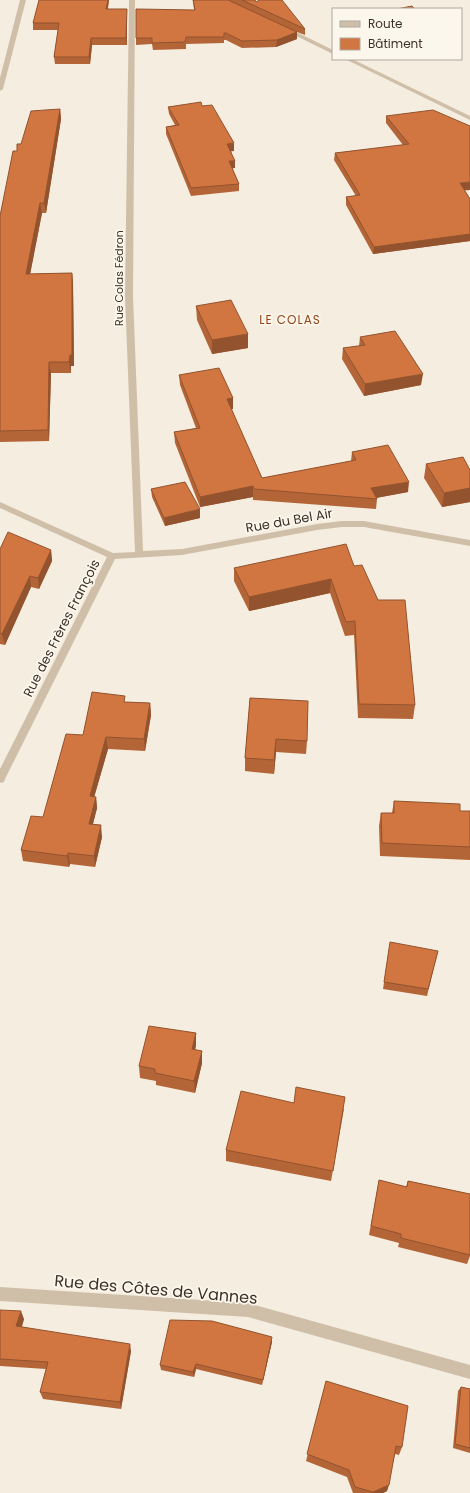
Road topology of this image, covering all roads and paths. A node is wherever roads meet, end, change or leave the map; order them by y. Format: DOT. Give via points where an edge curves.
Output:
graph roads {
  1 [pos="23,0"];
  2 [pos="132,0"];
  3 [pos="278,26"];
  4 [pos="332,52"];
  5 [pos="350,60"];
  6 [pos="0,89"];
  7 [pos="470,118"];
  8 [pos="0,504"];
  9 [pos="470,543"];
  10 [pos="139,555"];
  11 [pos="112,556"];
  12 [pos="0,779"];
  13 [pos="0,1294"];
  14 [pos="470,1372"];
  1 -- 6 [label="street"];
  2 -- 10 [label="street, Rue Colas Fédron" via="129,296"];
  3 -- 4 [label="street"];
  5 -- 7 [label="street"];
  8 -- 11 [label="street, Rue des Frères François"];
  9 -- 10 [label="street, Rue du Bel Air" via="364,524 342,524 182,552"];
  10 -- 11 [label="street, Rue du Bel Air"];
  11 -- 12 [label="street, Rue des Frères François"];
  13 -- 14 [label="street, Rue des Côtes de Vannes" via="248,1310"];
}
